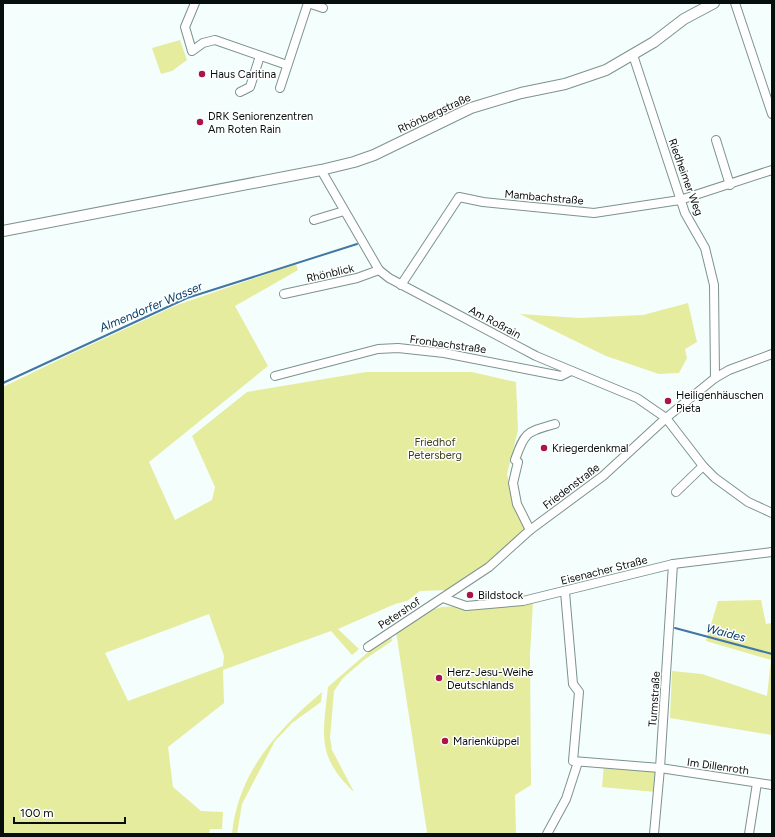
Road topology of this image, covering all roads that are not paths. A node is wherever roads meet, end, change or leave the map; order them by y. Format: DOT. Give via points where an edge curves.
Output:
graph roads {
  1 [pos="195,3"];
  2 [pos="308,3"];
  3 [pos="714,3"];
  4 [pos="735,3"];
  5 [pos="323,8"];
  6 [pos="633,55"];
  7 [pos="260,56"];
  8 [pos="287,65"];
  9 [pos="280,88"];
  10 [pos="240,92"];
  11 [pos="772,114"];
  12 [pos="716,140"];
  13 [pos="321,170"];
  14 [pos="772,170"];
  15 [pos="730,185"];
  16 [pos="680,200"];
  17 [pos="344,211"];
  18 [pos="314,220"];
  19 [pos="3,231"];
  20 [pos="379,270"];
  21 [pos="402,285"];
  22 [pos="284,294"];
  23 [pos="772,354"];
  24 [pos="571,371"];
  25 [pos="275,376"];
  26 [pos="715,378"];
  27 [pos="666,418"];
  28 [pos="555,424"];
  29 [pos="702,466"];
  30 [pos="676,492"];
  31 [pos="772,513"];
  32 [pos="530,530"];
  33 [pos="772,552"];
  34 [pos="673,564"];
  35 [pos="565,592"];
  36 [pos="443,598"];
  37 [pos="368,647"];
  38 [pos="578,762"];
  39 [pos="660,768"];
  40 [pos="757,783"];
  41 [pos="772,785"];
  42 [pos="547,834"];
  43 [pos="654,834"];
  44 [pos="749,834"];
  1 -- 7 [label="street" via="185,27 192,51 203,42 215,40"];
  2 -- 5 [label="street"];
  2 -- 8 [label="street"];
  3 -- 6 [label="street, Rhönbergstraße"];
  4 -- 11 [label="street"];
  6 -- 13 [label="street, Rhönbergstraße" via="586,78 471,108 374,155"];
  6 -- 16 [label="street, Riedheimer Weg"];
  7 -- 8 [label="street"];
  7 -- 10 [label="street" via="250,87"];
  8 -- 9 [label="street"];
  12 -- 15 [label="street"];
  13 -- 17 [label="street, Am Roßrain"];
  13 -- 19 [label="street, Rhönbergstraße"];
  14 -- 15 [label="street, Mambachstraße"];
  15 -- 16 [label="street, Mambachstraße"];
  16 -- 21 [label="street, Mambachstraße" via="594,213 483,202 459,197"];
  16 -- 26 [label="street, Riedheimer Weg" via="688,220 703,242 714,285"];
  17 -- 18 [label="street"];
  17 -- 20 [label="street, Am Roßrain"];
  20 -- 21 [label="street, Am Roßrain"];
  20 -- 22 [label="street, Rhönblick" via="357,278"];
  21 -- 24 [label="street, Am Roßrain" via="536,356"];
  23 -- 26 [label="street, Friedenstraße"];
  24 -- 25 [label="street, Fronbachstraße" via="561,376 444,353 398,348 378,349"];
  24 -- 27 [label="street, Am Roßrain" via="638,398"];
  26 -- 27 [label="street, Friedenstraße"];
  27 -- 29 [label="street, Am Roßrain"];
  27 -- 32 [label="street, Friedenstraße" via="603,476"];
  28 -- 32 [label="street" via="530,432 522,441 515,460 518,462 513,483 517,504"];
  29 -- 30 [label="street"];
  29 -- 31 [label="street, Am Roßrain" via="748,502"];
  32 -- 36 [label="street, Friedenstraße" via="489,567"];
  33 -- 34 [label="street, Eisenacher Straße"];
  34 -- 35 [label="street, Eisenacher Straße"];
  34 -- 39 [label="street, Turmstraße"];
  35 -- 36 [label="street, Eisenacher Straße" via="523,601 466,606"];
  35 -- 38 [label="street" via="573,684 579,692 573,760"];
  36 -- 37 [label="street, Petershof"];
  38 -- 39 [label="street"];
  38 -- 42 [label="street" via="566,799"];
  39 -- 40 [label="street, Im Dillenroth"];
  39 -- 43 [label="street, Turmstraße"];
  40 -- 41 [label="street, Im Dillenroth"];
  40 -- 44 [label="street"];
}
